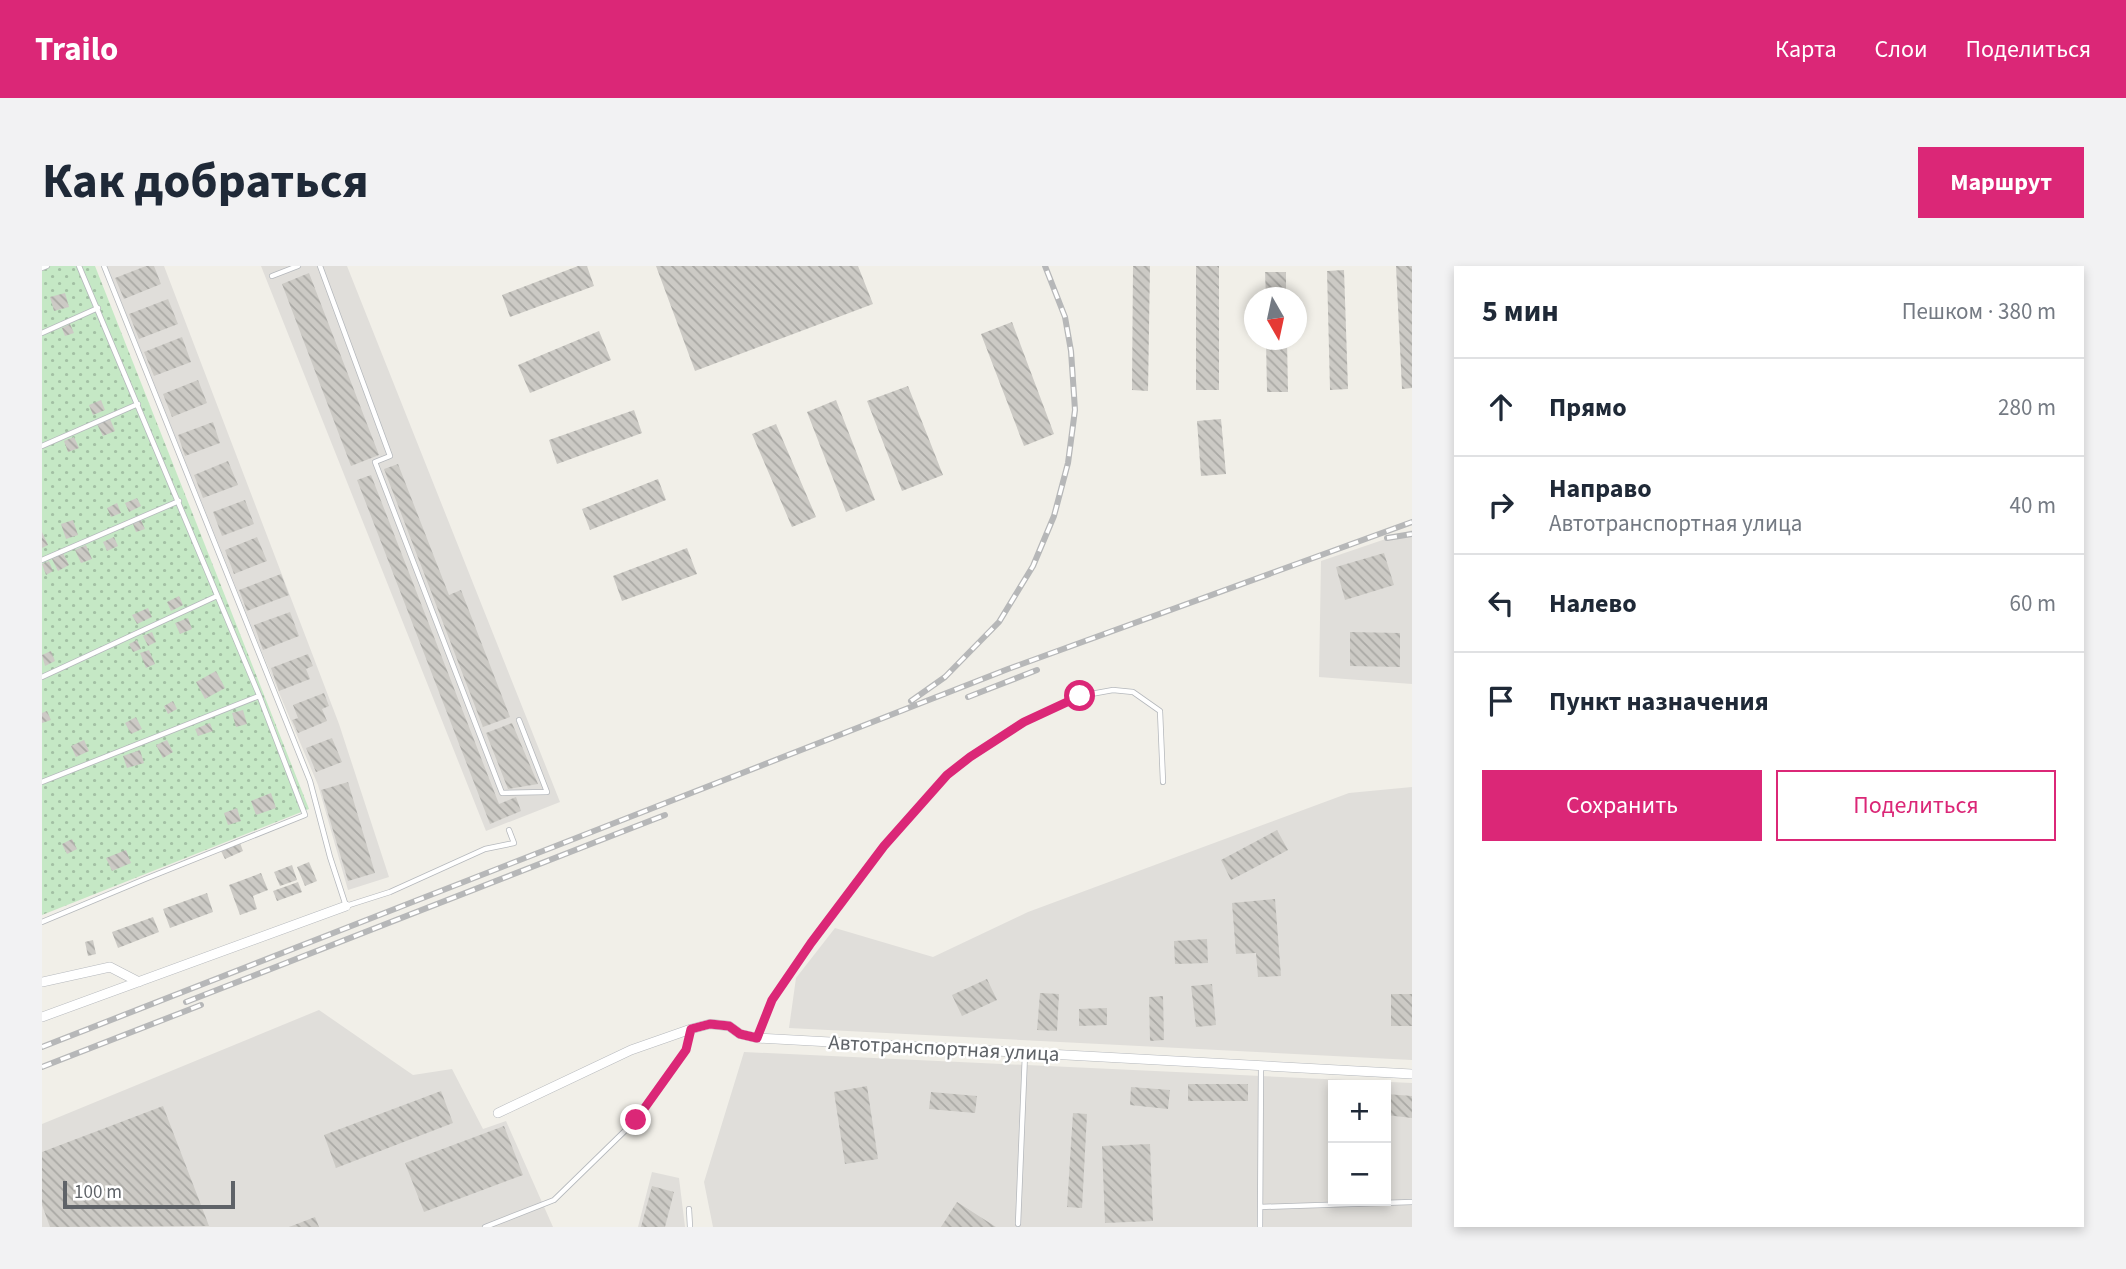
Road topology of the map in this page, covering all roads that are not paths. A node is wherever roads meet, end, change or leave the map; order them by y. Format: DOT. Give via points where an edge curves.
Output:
graph roads {
  1 [pos="79,266"];
  2 [pos="104,266"];
  3 [pos="298,266"];
  4 [pos="320,266"];
  5 [pos="272,276"];
  6 [pos="98,308"];
  7 [pos="42,333"];
  8 [pos="138,404"];
  9 [pos="42,446"];
  10 [pos="179,501"];
  11 [pos="42,560"];
  12 [pos="218,596"];
  13 [pos="42,677"];
  14 [pos="259,695"];
  15 [pos="519,720"];
  16 [pos="42,782"];
  17 [pos="1163,782"];
  18 [pos="509,830"];
  19 [pos="346,906"];
  20 [pos="42,922"];
  21 [pos="42,982"];
  22 [pos="139,982"];
  23 [pos="42,1017"];
  24 [pos="691,1029"];
  25 [pos="757,1038"];
  26 [pos="1025,1053"];
  27 [pos="1261,1065"];
  28 [pos="1412,1074"];
  29 [pos="498,1113"];
  30 [pos="1412,1202"];
  31 [pos="1260,1207"];
  32 [pos="689,1209"];
  33 [pos="1018,1224"];
  34 [pos="485,1227"];
  35 [pos="690,1227"];
  36 [pos="1260,1227"];
  1 -- 6 [label="lane"];
  2 -- 19 [label="lane" via="310,781"];
  3 -- 5 [label="lane"];
  4 -- 15 [label="lane" via="390,456 375,461 502,793 547,792"];
  6 -- 7 [label="lane"];
  6 -- 8 [label="lane"];
  8 -- 9 [label="lane"];
  8 -- 10 [label="lane"];
  10 -- 11 [label="lane"];
  10 -- 12 [label="lane"];
  12 -- 13 [label="lane"];
  12 -- 14 [label="lane"];
  14 -- 16 [label="lane"];
  14 -- 20 [label="lane" via="304,815"];
  17 -- 25 [label="lane" via="1160,711 1133,692 1080,696 1024,722 947,775 884,846 772,1000"];
  18 -- 19 [label="lane" via="514,843 485,849 390,892"];
  19 -- 22 [label="street"];
  21 -- 22 [label="street" via="110,967"];
  22 -- 23 [label="street"];
  24 -- 25 [label="street, Автотранспортная улица" via="729,1026"];
  24 -- 29 [label="street, Автотранспортная улица" via="631,1049"];
  24 -- 34 [label="lane" via="686,1050 636,1120 554,1200"];
  25 -- 26 [label="street, Автотранспортная улица"];
  26 -- 27 [label="street, Автотранспортная улица"];
  26 -- 33 [label="lane"];
  27 -- 28 [label="street, Автотранспортная улица"];
  27 -- 31 [label="lane"];
  30 -- 31 [label="lane"];
  31 -- 36 [label="lane"];
  32 -- 35 [label="lane"];
}
